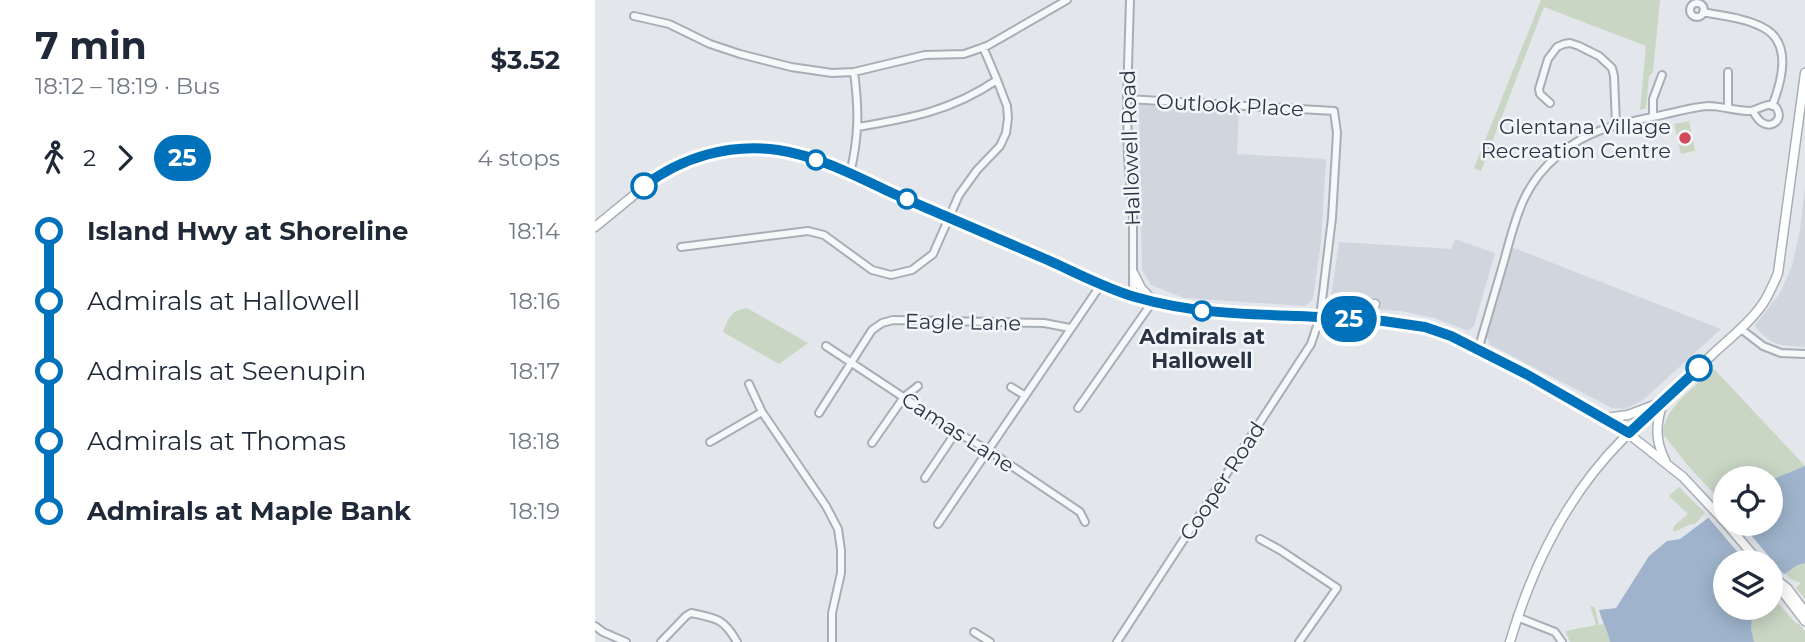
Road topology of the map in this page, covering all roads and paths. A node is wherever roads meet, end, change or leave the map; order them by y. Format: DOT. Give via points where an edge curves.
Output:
graph roads {
  1 [pos="1067,0"];
  2 [pos="1130,0"];
  3 [pos="1703,12"];
  4 [pos="633,16"];
  5 [pos="983,47"];
  6 [pos="854,72"];
  7 [pos="1728,72"];
  8 [pos="1805,73"];
  9 [pos="1662,75"];
  10 [pos="997,80"];
  11 [pos="1126,99"];
  12 [pos="1550,103"];
  13 [pos="1772,106"];
  14 [pos="1728,107"];
  15 [pos="1334,111"];
  16 [pos="1752,111"];
  17 [pos="1653,117"];
  18 [pos="1616,125"];
  19 [pos="858,127"];
  20 [pos="850,173"];
  21 [pos="949,218"];
  22 [pos="596,224"];
  23 [pos="681,247"];
  24 [pos="1134,274"];
  25 [pos="1102,284"];
  26 [pos="1133,296"];
  27 [pos="1153,301"];
  28 [pos="1320,317"];
  29 [pos="1364,320"];
  30 [pos="1383,321"];
  31 [pos="1070,328"];
  32 [pos="1741,329"];
  33 [pos="826,346"];
  34 [pos="1478,350"];
  35 [pos="1805,354"];
  36 [pos="851,362"];
  37 [pos="749,384"];
  38 [pos="918,386"];
  39 [pos="1010,387"];
  40 [pos="1024,395"];
  41 [pos="904,397"];
  42 [pos="1663,402"];
  43 [pos="1079,408"];
  44 [pos="762,412"];
  45 [pos="819,413"];
  46 [pos="1604,418"];
  47 [pos="955,432"];
  48 [pos="1629,433"];
  49 [pos="710,442"];
  50 [pos="872,443"];
  51 [pos="988,450"];
  52 [pos="1667,464"];
  53 [pos="925,478"];
  54 [pos="1713,508"];
  55 [pos="1085,522"];
  56 [pos="938,524"];
  57 [pos="1737,536"];
  58 [pos="1261,539"];
  59 [pos="1749,550"];
  60 [pos="1784,590"];
  61 [pos="1805,612"];
  62 [pos="1517,617"];
  63 [pos="1805,621"];
  64 [pos="595,626"];
  65 [pos="974,632"];
  66 [pos="626,642"];
  67 [pos="661,642"];
  68 [pos="737,642"];
  69 [pos="832,642"];
  70 [pos="990,642"];
  71 [pos="1117,642"];
  72 [pos="1300,642"];
  73 [pos="1510,642"];
  74 [pos="1562,642"];
  1 -- 5 [label="street"];
  2 -- 11 [label="street, Hallowell Road"];
  3 -- 13 [label="street" via="1761,26 1777,41 1783,65"];
  4 -- 6 [label="street" via="791,67"];
  5 -- 6 [label="street"];
  5 -- 10 [label="street"];
  6 -- 19 [label="street"];
  7 -- 14 [label="street"];
  8 -- 32 [label="main road" via="1778,273 1766,299"];
  9 -- 17 [label="street" via="1653,99"];
  10 -- 19 [label="street" via="934,112"];
  10 -- 21 [label="street" via="1007,106 1006,133 959,195"];
  11 -- 15 [label="street, Outlook Place"];
  11 -- 24 [label="street, Hallowell Road"];
  12 -- 18 [label="street" via="1539,89 1548,59 1564,44 1579,46 1612,68"];
  13 -- 16 [label="street"];
  13 -- 16 [label="street" via="1779,117 1772,125 1761,123"];
  14 -- 16 [label="street"];
  14 -- 17 [label="street" via="1704,106"];
  15 -- 28 [label="street, Cooper Road" via="1333,211"];
  17 -- 18 [label="street"];
  18 -- 34 [label="street" via="1575,143 1533,183 1517,218"];
  19 -- 20 [label="street"];
  20 -- 21 [label="main road"];
  20 -- 22 [label="main road" via="779,150 723,151 670,168"];
  21 -- 23 [label="street" via="933,254 912,270 891,275 872,270 824,235 808,231"];
  21 -- 25 [label="main road"];
  24 -- 26 [label="street, Hallowell Road"];
  24 -- 27 [label="main road"];
  25 -- 26 [label="main road"];
  25 -- 31 [label="street"];
  26 -- 27 [label="main road"];
  27 -- 28 [label="main road" via="1221,313"];
  27 -- 43 [label="street"];
  28 -- 29 [label="main road"];
  28 -- 71 [label="street, Cooper Road" via="1311,344"];
  29 -- 30 [label="main road"];
  29 -- 30 [label="main road" via="1375,303"];
  30 -- 34 [label="main road" via="1425,327"];
  31 -- 36 [label="street, Eagle Lane" via="1044,323 893,320 873,331"];
  31 -- 40 [label="street"];
  32 -- 35 [label="street" via="1763,346 1781,353"];
  32 -- 42 [label="main road"];
  33 -- 36 [label="street, Camas Lane"];
  34 -- 46 [label="main road"];
  36 -- 41 [label="street, Camas Lane"];
  36 -- 45 [label="street, Eagle Lane"];
  37 -- 44 [label="street"];
  38 -- 41 [label="street"];
  39 -- 40 [label="street"];
  40 -- 51 [label="street"];
  41 -- 47 [label="street, Camas Lane"];
  41 -- 50 [label="street"];
  42 -- 46 [label="main road"];
  42 -- 48 [label="main road"];
  42 -- 52 [label="main road" via="1657,434"];
  44 -- 49 [label="street"];
  44 -- 69 [label="street" via="838,530 841,573 832,612"];
  46 -- 48 [label="main road"];
  47 -- 51 [label="street, Camas Lane"];
  47 -- 53 [label="street"];
  48 -- 52 [label="main road"];
  48 -- 62 [label="main road" via="1565,515"];
  51 -- 55 [label="street, Camas Lane" via="1080,512"];
  51 -- 56 [label="street"];
  52 -- 54 [label="main road"];
  57 -- 59 [label="main road"];
  58 -- 72 [label="street" via="1336,588"];
  60 -- 61 [label="main road"];
  60 -- 63 [label="main road"];
  62 -- 73 [label="main road"];
  62 -- 74 [label="street" via="1555,632"];
  64 -- 66 [label="street"];
  65 -- 70 [label="street"];
  67 -- 68 [label="street" via="691,613 724,622"];
}
